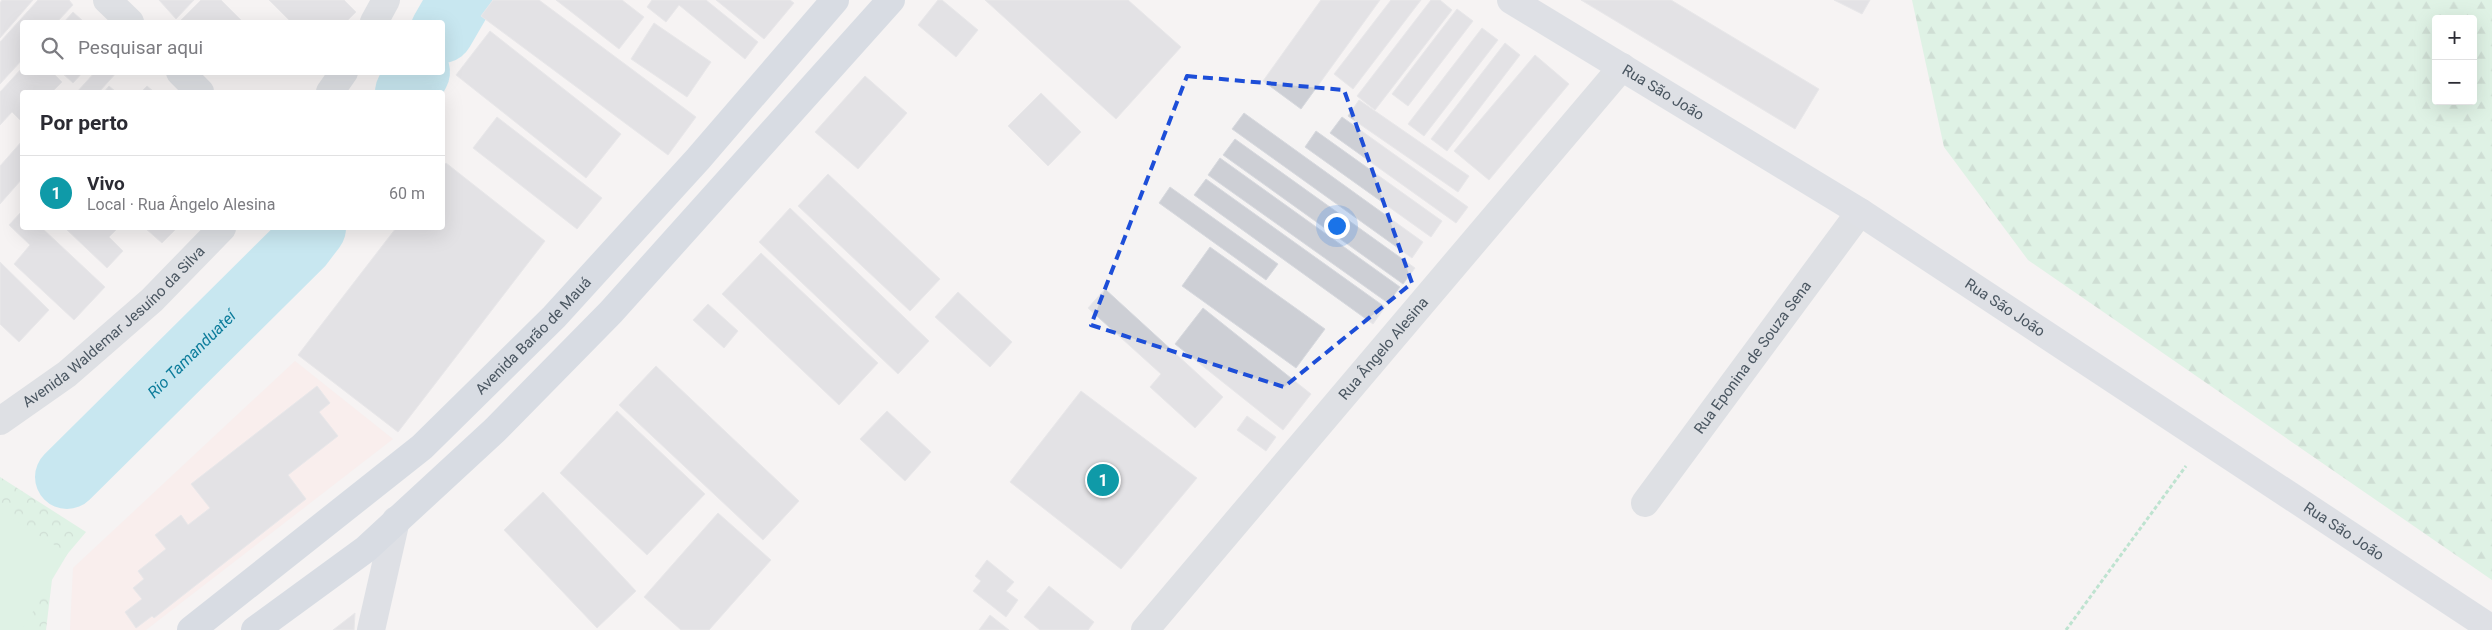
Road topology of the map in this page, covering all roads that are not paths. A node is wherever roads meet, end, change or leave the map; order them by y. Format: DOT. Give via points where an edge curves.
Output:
graph roads {
  1 [pos="107,0"];
  2 [pos="386,0"];
  3 [pos="835,0"];
  4 [pos="891,0"];
  5 [pos="1511,0"];
  6 [pos="128,20"];
  7 [pos="375,20"];
  8 [pos="1622,67"];
  9 [pos="183,75"];
  10 [pos="342,75"];
  11 [pos="198,90"];
  12 [pos="331,90"];
  13 [pos="1860,212"];
  14 [pos="220,230"];
  15 [pos="0,421"];
  16 [pos="1645,503"];
  17 [pos="396,520"];
  18 [pos="2492,629"];
  19 [pos="191,630"];
  20 [pos="256,630"];
  21 [pos="371,630"];
  22 [pos="1145,630"];
  1 -- 6 [label="street"];
  2 -- 7 [label="street"];
  3 -- 19 [label="main road, Avenida Barão de Mauá" via="698,159 560,310 422,447"];
  4 -- 17 [label="main road" via="611,312 495,430"];
  5 -- 8 [label="street, Rua São João"];
  8 -- 13 [label="street, Rua São João"];
  8 -- 22 [label="street, Rua Ângelo Alesina"];
  9 -- 11 [label="street"];
  10 -- 12 [label="street"];
  13 -- 16 [label="street, Rua Eponina de Souza Sena"];
  13 -- 18 [label="street, Rua São João"];
  14 -- 15 [label="street, Avenida Waldemar Jesuíno da Silva" via="138,313 67,374"];
  17 -- 20 [label="main road" via="366,548"];
  17 -- 21 [label="street"];
}
